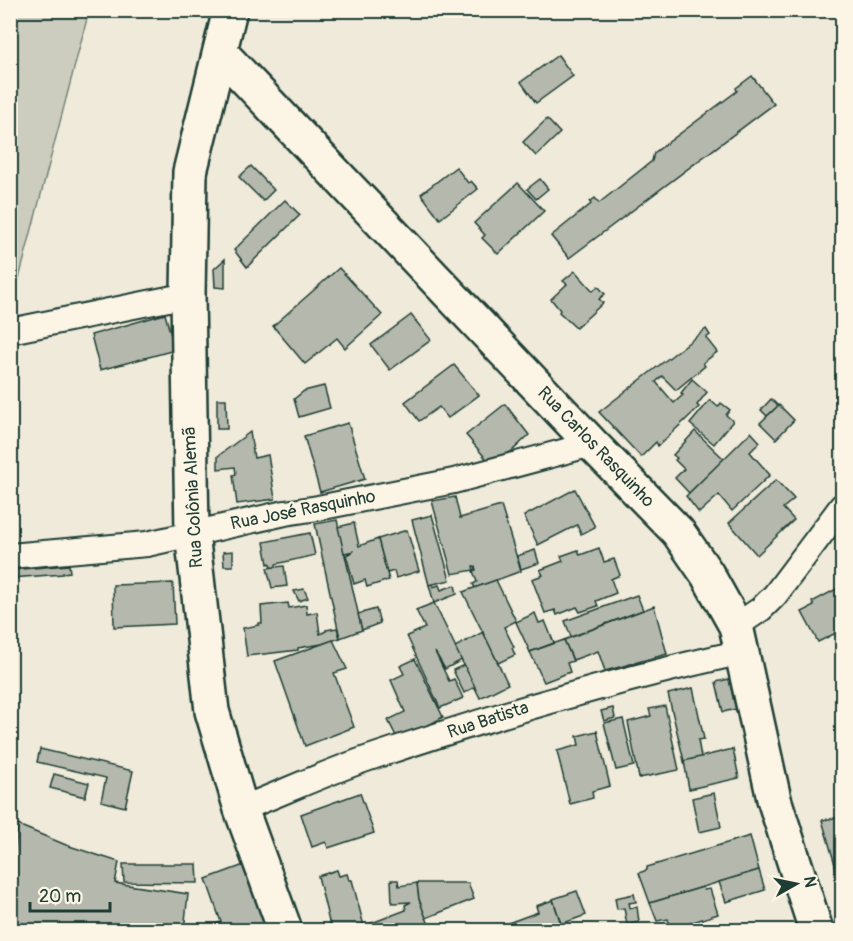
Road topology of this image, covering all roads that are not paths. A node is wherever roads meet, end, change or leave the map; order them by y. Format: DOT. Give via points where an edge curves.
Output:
graph roads {
  1 [pos="230,10"];
  2 [pos="221,54"];
  3 [pos="188,295"];
  4 [pos="10,331"];
  5 [pos="592,444"];
  6 [pos="843,506"];
  7 [pos="192,533"];
  8 [pos="10,556"];
  9 [pos="739,639"];
  10 [pos="241,809"];
  11 [pos="285,930"];
  12 [pos="816,930"];
  1 -- 2 [label="main road, Rua Colônia Alemã"];
  2 -- 3 [label="main road, Rua Colônia Alemã" via="190,172"];
  2 -- 5 [label="main road, Rua Carlos Rasquinho"];
  3 -- 4 [label="street"];
  3 -- 7 [label="main road, Rua Colônia Alemã"];
  5 -- 7 [label="street, Rua José Rasquinho" via="454,481"];
  5 -- 9 [label="main road, Rua Carlos Rasquinho" via="678,532 707,574"];
  6 -- 9 [label="street"];
  7 -- 8 [label="street, Rua José Rasquinho" via="147,544"];
  7 -- 10 [label="main road, Rua Colônia Alemã" via="212,711"];
  9 -- 10 [label="street, Rua Batista" via="673,668 539,704 370,758"];
  9 -- 12 [label="main road, Rua Carlos Rasquinho" via="774,800"];
  10 -- 11 [label="main road, Rua Colônia Alemã"];
}
